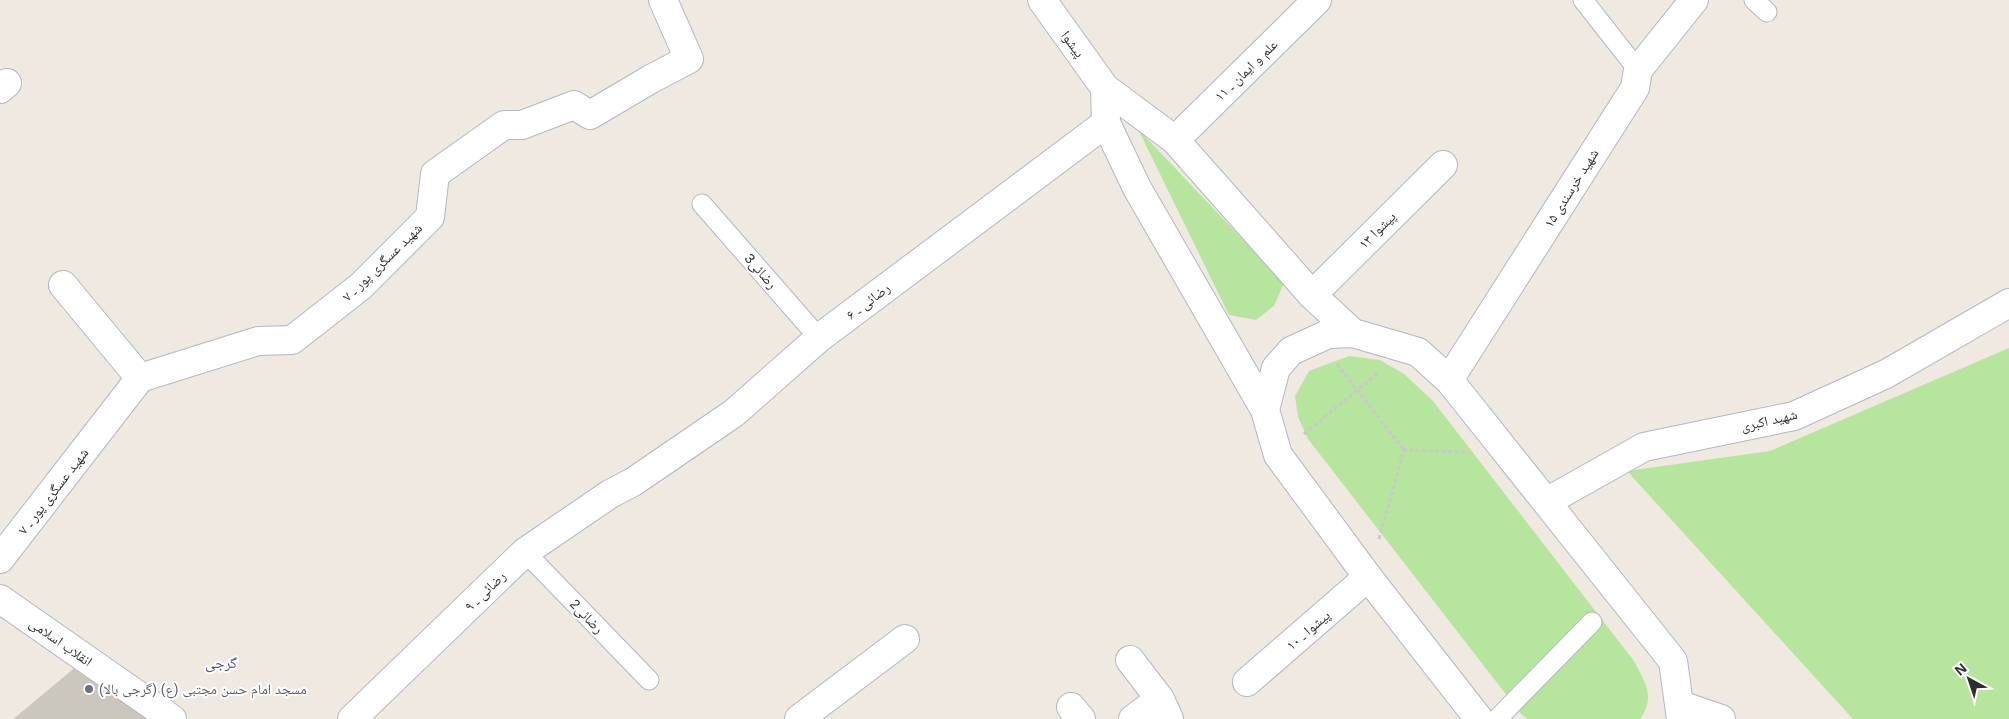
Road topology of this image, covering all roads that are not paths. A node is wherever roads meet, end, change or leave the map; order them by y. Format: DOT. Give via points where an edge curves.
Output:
graph roads {
  1 [pos="662,0"];
  2 [pos="1042,0"];
  3 [pos="1317,0"];
  4 [pos="1583,0"];
  5 [pos="1694,0"];
  6 [pos="1638,70"];
  7 [pos="1105,88"];
  8 [pos="1106,123"];
  9 [pos="1175,140"];
  10 [pos="1443,165"];
  11 [pos="702,204"];
  12 [pos="64,285"];
  13 [pos="1312,296"];
  14 [pos="2009,303"];
  15 [pos="1353,333"];
  16 [pos="819,338"];
  17 [pos="140,378"];
  18 [pos="1449,380"];
  19 [pos="1265,410"];
  20 [pos="633,482"];
  21 [pos="1548,501"];
  22 [pos="525,552"];
  23 [pos="0,559"];
  24 [pos="1368,578"];
  25 [pos="0,599"];
  26 [pos="1592,622"];
  27 [pos="905,639"];
  28 [pos="1130,660"];
  29 [pos="649,680"];
  30 [pos="1247,682"];
  31 [pos="1164,709"];
  32 [pos="1680,712"];
  33 [pos="172,719"];
  34 [pos="352,719"];
  35 [pos="799,719"];
  36 [pos="1133,719"];
  37 [pos="1479,719"];
  38 [pos="1497,719"];
  39 [pos="1722,719"];
  1 -- 17 [label="street, شهید عسگری پور ـ ۷" via="689,59 590,115 574,105 522,124 504,126 435,174 430,217 361,286 292,340 258,341"];
  2 -- 7 [label="street, پیشوا"];
  3 -- 9 [label="street, علم و ایمان ـ ۱۱"];
  4 -- 6 [label="lane"];
  5 -- 6 [label="street, شهید خرسندی ۱۵"];
  6 -- 18 [label="street, شهید خرسندی ۱۵" via="1635,88"];
  7 -- 8 [label="street"];
  7 -- 9 [label="street, پیشوا"];
  8 -- 16 [label="street, رضائی ـ ۶"];
  8 -- 19 [label="street" via="1137,188"];
  9 -- 13 [label="street, پیشوا"];
  10 -- 13 [label="street, پیشوا ۱۳"];
  11 -- 16 [label="lane, رضائی3"];
  12 -- 17 [label="street"];
  13 -- 15 [label="street, پیشوا"];
  14 -- 21 [label="street, شهید اکبری" via="1886,374 1794,416 1644,446"];
  15 -- 18 [label="street" via="1418,352"];
  15 -- 19 [label="street" via="1328,334 1291,351 1276,368"];
  16 -- 20 [label="street, رضائی ـ ۶" via="734,413"];
  17 -- 23 [label="street, شهید عسگری پور ـ ۷"];
  18 -- 21 [label="street"];
  19 -- 24 [label="street" via="1278,455"];
  20 -- 22 [label="street, رضائی ـ ۹"];
  21 -- 32 [label="street" via="1673,660"];
  22 -- 29 [label="lane, رضائی2"];
  22 -- 34 [label="street, رضائی ـ ۹"];
  24 -- 30 [label="street, پیشوا ـ ۱۰"];
  24 -- 37 [label="street"];
  25 -- 33 [label="street, انقلاب اسلامی"];
  26 -- 38 [label="lane"];
  27 -- 35 [label="street"];
  28 -- 31 [label="street"];
  31 -- 36 [label="street"];
  32 -- 39 [label="street"];
}
